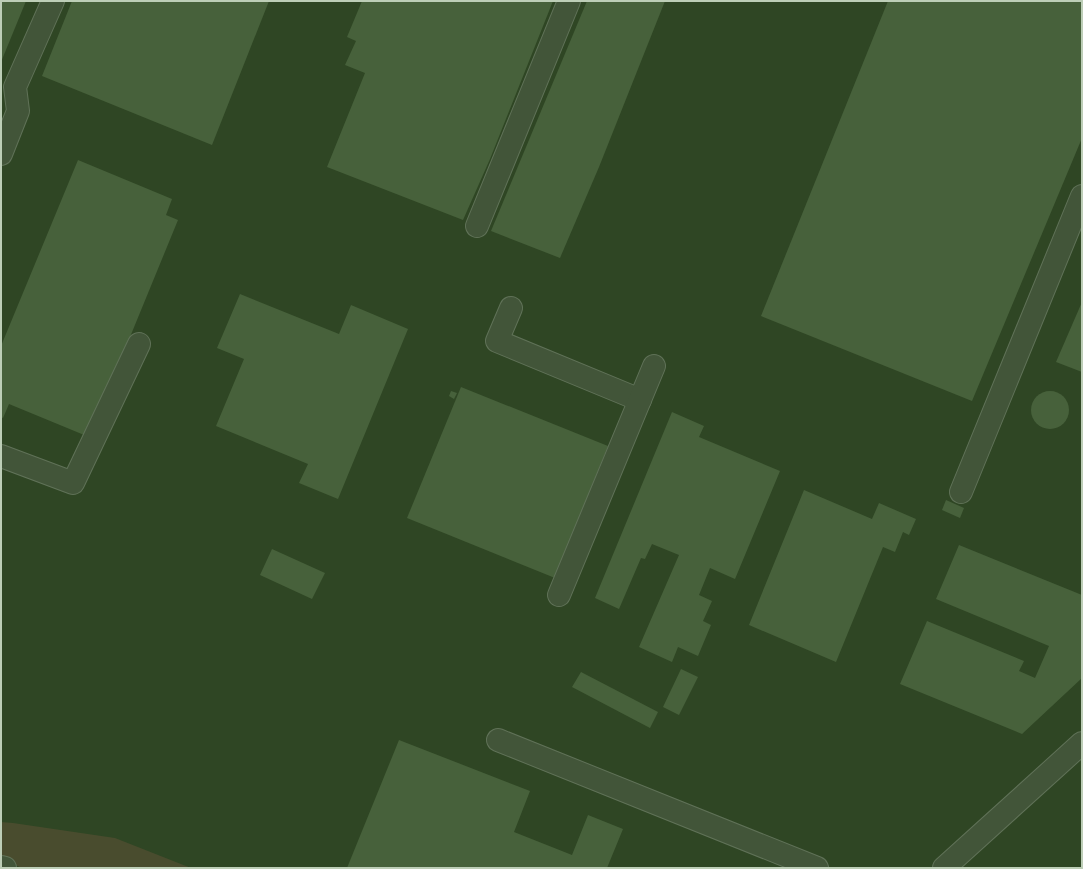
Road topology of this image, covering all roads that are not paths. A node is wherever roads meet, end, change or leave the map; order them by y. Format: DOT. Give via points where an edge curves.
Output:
graph roads {
  1 [pos="53,1"];
  2 [pos="569,1"];
  3 [pos="1,154"];
  4 [pos="1082,196"];
  5 [pos="477,226"];
  6 [pos="511,308"];
  7 [pos="139,344"];
  8 [pos="654,366"];
  9 [pos="640,400"];
  10 [pos="1,456"];
  11 [pos="961,492"];
  12 [pos="559,595"];
  13 [pos="498,740"];
  14 [pos="1082,743"];
  15 [pos="1,867"];
  16 [pos="5,868"];
  17 [pos="817,868"];
  18 [pos="944,868"];
  1 -- 3 [label="street" via="15,87 18,111"];
  2 -- 5 [label="street"];
  4 -- 11 [label="street"];
  6 -- 9 [label="street" via="497,341"];
  7 -- 10 [label="street" via="73,483"];
  8 -- 9 [label="street"];
  9 -- 12 [label="street"];
  13 -- 17 [label="street"];
  14 -- 18 [label="street"];
  15 -- 16 [label="street"];
}
